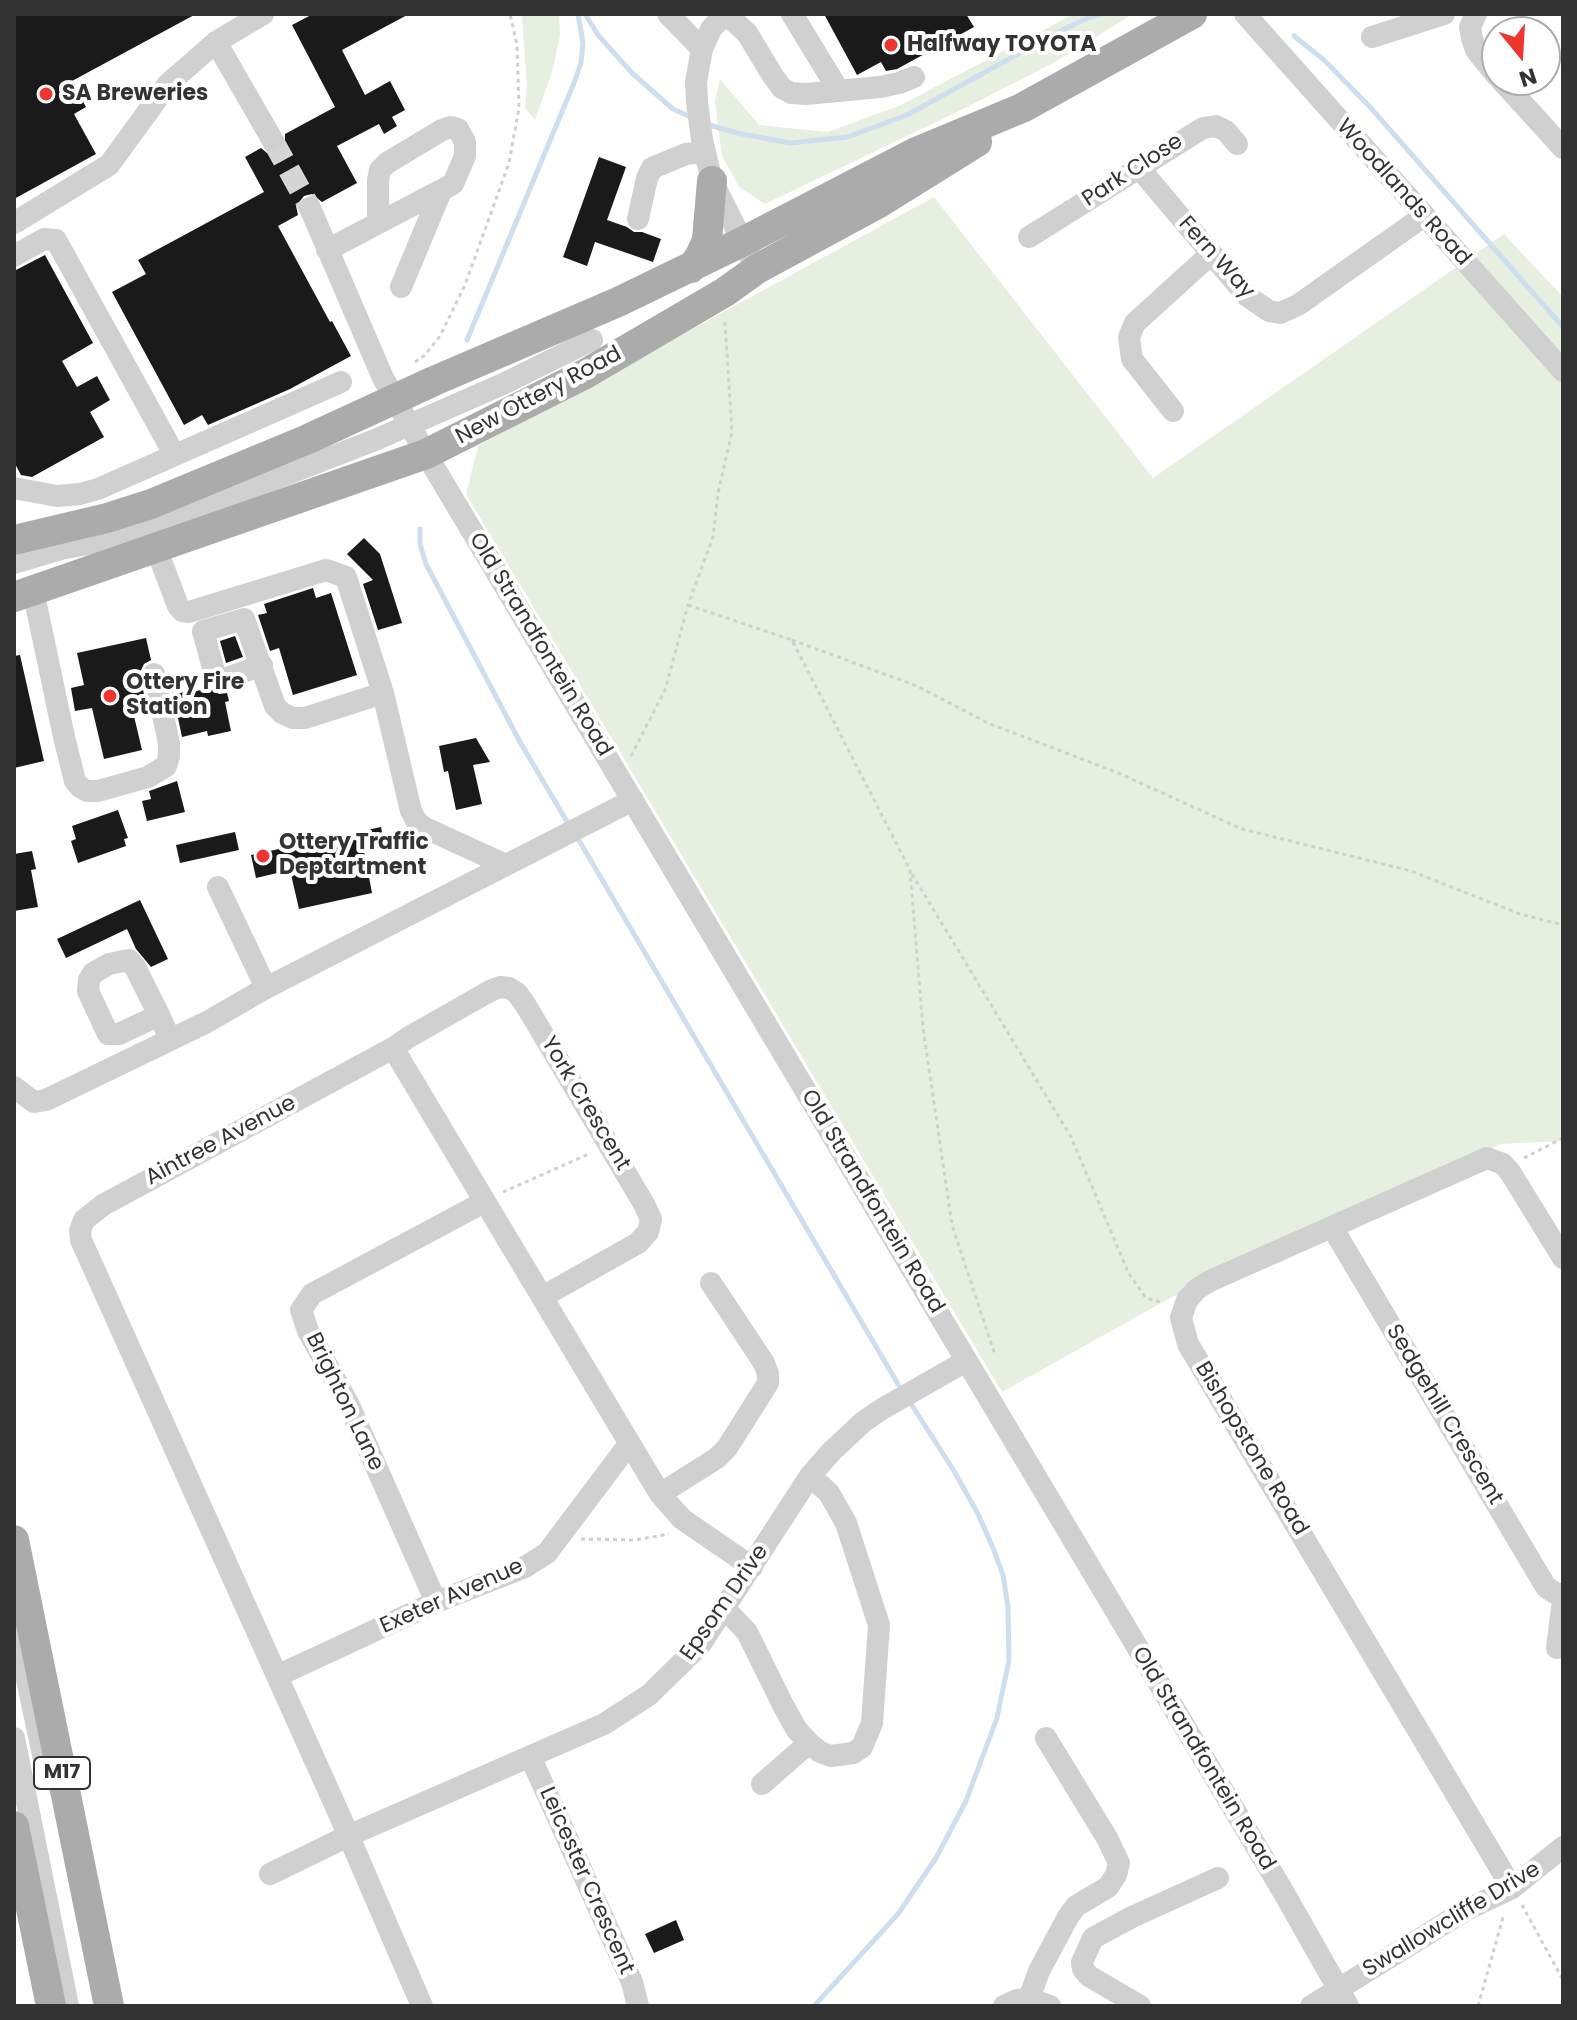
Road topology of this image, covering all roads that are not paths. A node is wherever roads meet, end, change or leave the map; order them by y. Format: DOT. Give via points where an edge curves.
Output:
graph roads {
  1 [pos="263,14"];
  2 [pos="668,14"];
  3 [pos="726,14"];
  4 [pos="792,14"];
  5 [pos="1165,14"];
  6 [pos="1192,14"];
  7 [pos="1245,14"];
  8 [pos="1444,14"];
  9 [pos="1473,15"];
  10 [pos="1372,37"];
  11 [pos="216,42"];
  12 [pos="1134,47"];
  13 [pos="702,49"];
  14 [pos="1481,56"];
  15 [pos="914,77"];
  16 [pos="839,91"];
  17 [pos="1515,96"];
  18 [pos="1022,108"];
  19 [pos="273,141"];
  20 [pos="1237,144"];
  21 [pos="1563,148"];
  22 [pos="706,158"];
  23 [pos="1140,169"];
  24 [pos="441,191"];
  25 [pos="310,208"];
  26 [pos="1424,216"];
  27 [pos="638,219"];
  28 [pos="378,222"];
  29 [pos="14,223"];
  30 [pos="1029,237"];
  31 [pos="742,242"];
  32 [pos="327,250"];
  33 [pos="1211,254"];
  34 [pos="14,256"];
  35 [pos="691,268"];
  36 [pos="757,269"];
  37 [pos="401,287"];
  38 [pos="592,340"];
  39 [pos="1563,371"];
  40 [pos="341,382"];
  41 [pos="395,399"];
  42 [pos="1173,411"];
  43 [pos="409,425"];
  44 [pos="174,454"];
  45 [pos="426,454"];
  46 [pos="14,488"];
  47 [pos="14,540"];
  48 [pos="156,548"];
  49 [pos="14,563"];
  50 [pos="23,594"];
  51 [pos="246,595"];
  52 [pos="244,619"];
  53 [pos="262,665"];
  54 [pos="154,674"];
  55 [pos="383,693"];
  56 [pos="633,800"];
  57 [pos="506,865"];
  58 [pos="218,887"];
  59 [pos="266,988"];
  60 [pos="159,1015"];
  61 [pos="170,1039"];
  62 [pos="393,1048"];
  63 [pos="14,1087"];
  64 [pos="484,1202"];
  65 [pos="1332,1227"];
  66 [pos="1563,1258"];
  67 [pos="711,1283"];
  68 [pos="542,1297"];
  69 [pos="966,1361"];
  70 [pos="629,1444"];
  71 [pos="810,1476"];
  72 [pos="660,1494"];
  73 [pos="14,1540"];
  74 [pos="752,1567"];
  75 [pos="1563,1598"];
  76 [pos="436,1602"];
  77 [pos="725,1609"];
  78 [pos="14,1618"];
  79 [pos="1557,1648"];
  80 [pos="277,1676"];
  81 [pos="14,1738"];
  82 [pos="1046,1738"];
  83 [pos="809,1743"];
  84 [pos="530,1756"];
  85 [pos="762,1784"];
  86 [pos="14,1826"];
  87 [pos="348,1836"];
  88 [pos="1563,1847"];
  89 [pos="270,1874"];
  90 [pos="1218,1878"];
  91 [pos="1512,1888"];
  92 [pos="1343,1997"];
  93 [pos="1040,2002"];
  94 [pos="51,2006"];
  95 [pos="68,2006"];
  96 [pos="94,2006"];
  97 [pos="109,2006"];
  98 [pos="422,2006"];
  99 [pos="638,2006"];
  100 [pos="1004,2006"];
  101 [pos="1140,2006"];
  102 [pos="1311,2006"];
  1 -- 11 [label="street"];
  2 -- 13 [label="street"];
  3 -- 13 [label="street"];
  3 -- 16 [label="street" via="747,33 782,88 806,94"];
  4 -- 16 [label="street"];
  5 -- 12 [label="main road"];
  6 -- 12 [label="main road, New Ottery Road"];
  7 -- 26 [label="street, Woodlands Road"];
  8 -- 10 [label="street"];
  9 -- 14 [label="street" via="1470,27"];
  11 -- 19 [label="street"];
  11 -- 29 [label="street" via="168,84 109,165"];
  12 -- 18 [label="main road, New Ottery Road"];
  13 -- 22 [label="street" via="696,82"];
  15 -- 16 [label="street"];
  17 -- 21 [label="street"];
  18 -- 31 [label="main road, New Ottery Road" via="916,152"];
  18 -- 36 [label="main road, New Ottery Road" via="916,180"];
  20 -- 23 [label="street, Park Close" via="1216,126 1203,128"];
  22 -- 27 [label="street" via="677,156 652,168"];
  22 -- 31 [label="street"];
  22 -- 35 [label="main road" via="706,244"];
  23 -- 30 [label="street, Park Close"];
  23 -- 33 [label="street, Fern Way"];
  24 -- 28 [label="street"];
  24 -- 28 [label="street" via="453,184 465,156 462,133 451,127 380,170"];
  24 -- 37 [label="street"];
  25 -- 32 [label="street, Old Strandfontein Road"];
  26 -- 33 [label="street, Fern Way" via="1280,313 1257,304"];
  26 -- 39 [label="street, Woodlands Road"];
  28 -- 32 [label="street"];
  31 -- 35 [label="main road, New Ottery Road"];
  31 -- 36 [label="street"];
  32 -- 41 [label="street, Old Strandfontein Road"];
  33 -- 42 [label="street" via="1135,323 1129,337 1132,359"];
  34 -- 44 [label="street" via="44,239 56,240"];
  35 -- 41 [label="main road, New Ottery Road"];
  36 -- 45 [label="main road, New Ottery Road" via="573,380"];
  38 -- 43 [label="street"];
  40 -- 44 [label="street"];
  41 -- 43 [label="street, Old Strandfontein Road"];
  41 -- 47 [label="main road, New Ottery Road" via="151,504"];
  43 -- 45 [label="street, Old Strandfontein Road"];
  43 -- 49 [label="street" via="133,533"];
  44 -- 46 [label="street" via="80,494 57,496"];
  45 -- 48 [label="main road, New Ottery Road"];
  45 -- 56 [label="street, Old Strandfontein Road"];
  48 -- 50 [label="main road, New Ottery Road"];
  48 -- 51 [label="street" via="182,611"];
  50 -- 54 [label="street" via="80,787 98,791 148,777 166,766 169,743"];
  51 -- 52 [label="street" via="250,612"];
  51 -- 55 [label="street" via="326,570 346,577"];
  52 -- 53 [label="street"];
  52 -- 53 [label="street" via="203,631 215,675 222,680"];
  53 -- 55 [label="street" via="275,706 293,718"];
  55 -- 57 [label="street" via="417,822"];
  56 -- 57 [label="street"];
  56 -- 69 [label="street, Old Strandfontein Road"];
  57 -- 59 [label="street"];
  58 -- 59 [label="street"];
  59 -- 61 [label="street"];
  60 -- 61 [label="street"];
  61 -- 63 [label="street" via="46,1100 34,1102"];
  62 -- 64 [label="street"];
  62 -- 68 [label="street, York Crescent" via="500,987 517,993 525,1004 651,1219 638,1243"];
  62 -- 80 [label="street, Aintree Avenue" via="103,1205 84,1220 80,1231"];
  64 -- 68 [label="street"];
  64 -- 76 [label="street, Brighton Lane" via="312,1294 301,1310"];
  65 -- 66 [label="street" via="1479,1160 1502,1166"];
  65 -- 75 [label="street, Sedgehill Crescent" via="1546,1587"];
  65 -- 91 [label="street, Bishopstone Road" via="1197,1289 1181,1318 1188,1344"];
  67 -- 72 [label="street" via="764,1363 768,1383 727,1448"];
  68 -- 70 [label="street"];
  69 -- 71 [label="street, Epsom Drive" via="882,1409 848,1435"];
  69 -- 92 [label="street, Old Strandfontein Road"];
  70 -- 72 [label="street"];
  70 -- 76 [label="street, Exeter Avenue" via="547,1553"];
  71 -- 74 [label="street, Epsom Drive"];
  71 -- 83 [label="street" via="829,1493 846,1523 874,1602 879,1645 872,1723 862,1747 831,1756"];
  72 -- 74 [label="street" via="694,1527"];
  73 -- 97 [label="main road, M17"];
  74 -- 77 [label="street, Epsom Drive"];
  75 -- 79 [label="street"];
  76 -- 80 [label="street, Exeter Avenue"];
  77 -- 83 [label="street" via="747,1632 784,1707"];
  77 -- 84 [label="street, Epsom Drive" via="687,1660 649,1695 604,1724"];
  78 -- 96 [label="street"];
  80 -- 87 [label="street, Aintree Avenue"];
  81 -- 95 [label="street"];
  82 -- 93 [label="street" via="1119,1863 1108,1887 1068,1917 1039,1971"];
  83 -- 85 [label="street"];
  84 -- 87 [label="street, Epsom Drive"];
  84 -- 99 [label="street, Leicester Crescent" via="637,1992"];
  86 -- 94 [label="main road"];
  87 -- 89 [label="street, Epsom Drive"];
  87 -- 98 [label="street"];
  88 -- 91 [label="street, Swallowcliffe Drive"];
  90 -- 101 [label="street" via="1093,1938 1083,1969"];
  91 -- 92 [label="street, Swallowcliffe Drive" via="1468,1909"];
  92 -- 102 [label="street, Swallowcliffe Drive"];
  93 -- 100 [label="street" via="1017,2000"];
}
